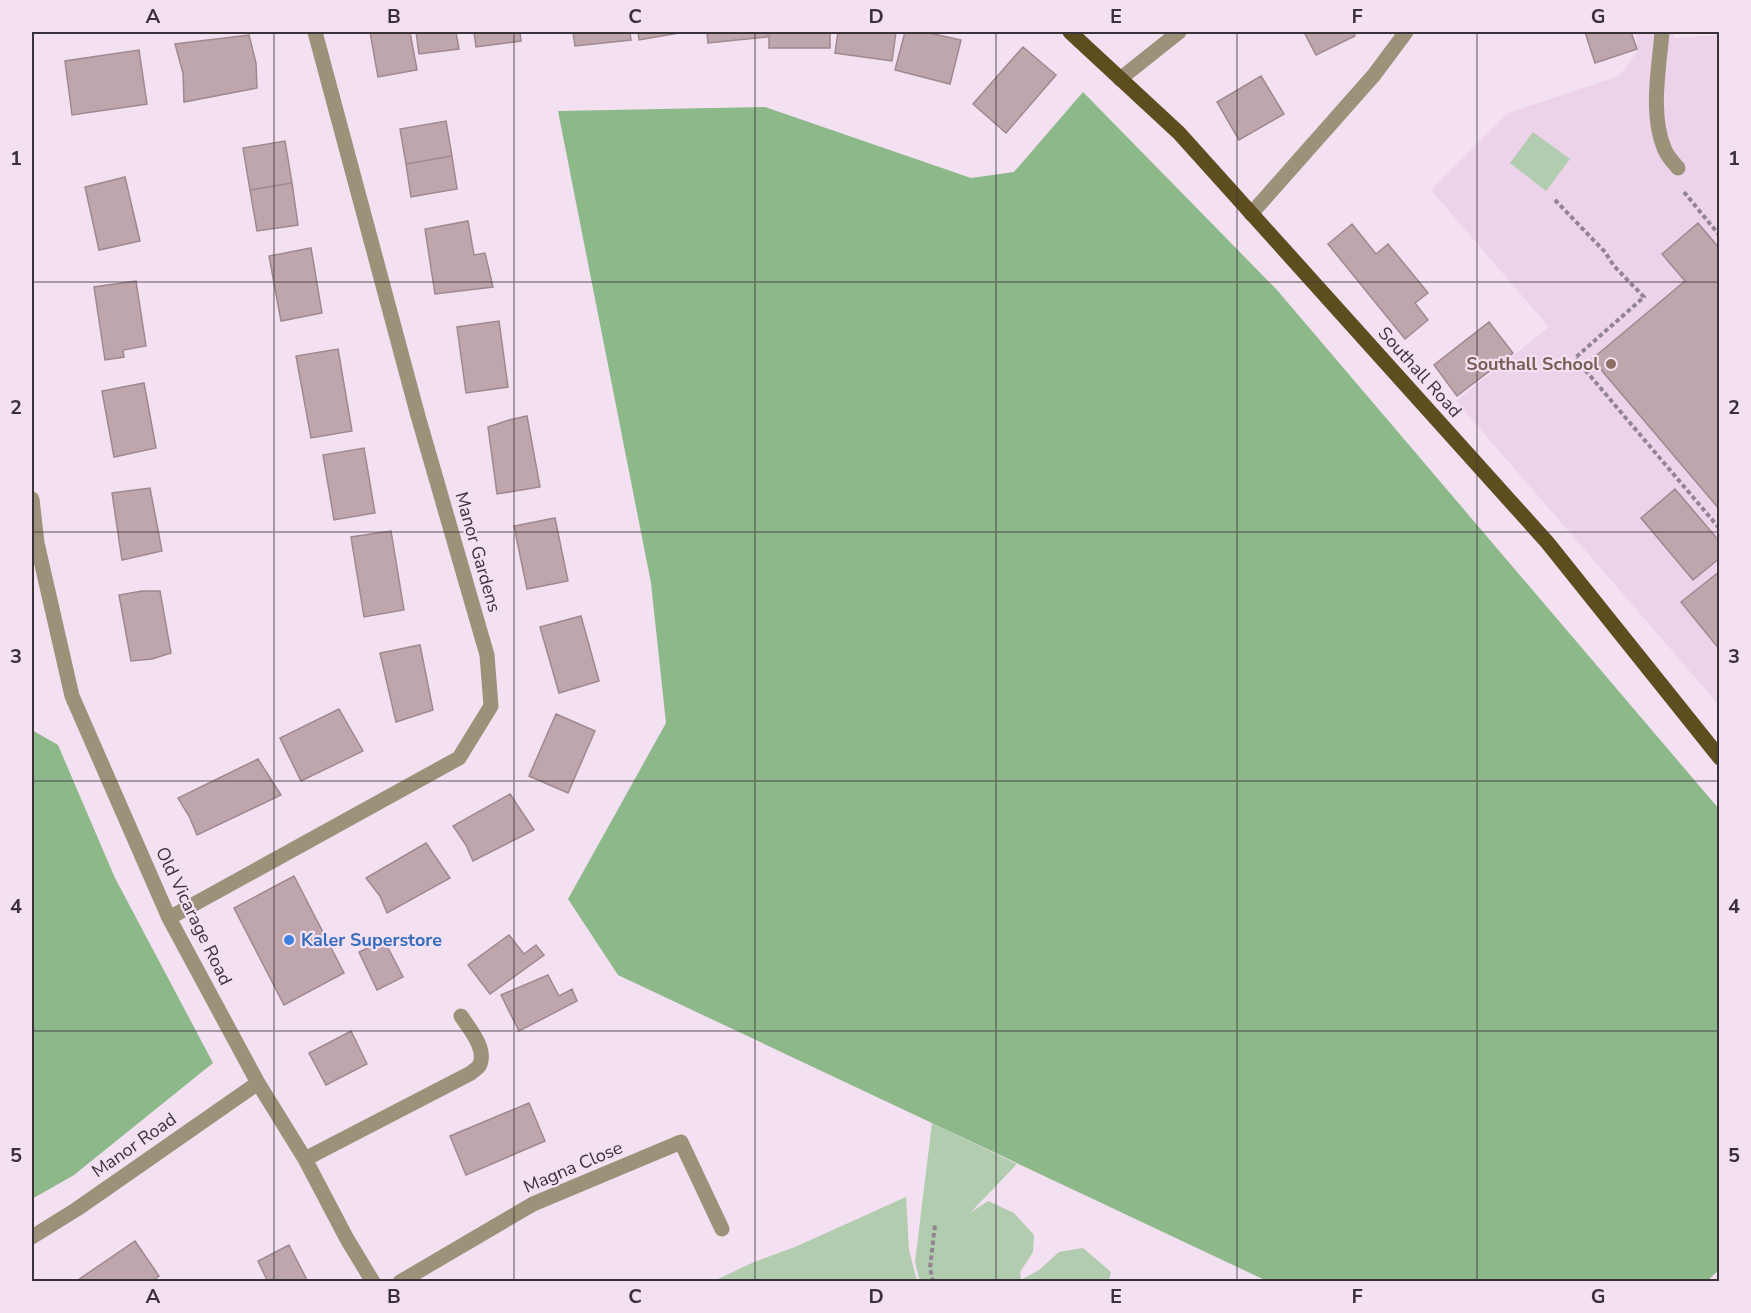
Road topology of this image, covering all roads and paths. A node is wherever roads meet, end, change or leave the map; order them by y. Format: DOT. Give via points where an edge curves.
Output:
graph roads {
  1 [pos="315,32"];
  2 [pos="1070,32"];
  3 [pos="1179,32"];
  4 [pos="1406,32"];
  5 [pos="1662,32"];
  6 [pos="1120,79"];
  7 [pos="1678,168"];
  8 [pos="1555,200"];
  9 [pos="1251,214"];
  10 [pos="32,499"];
  11 [pos="1719,529"];
  12 [pos="34,542"];
  13 [pos="1719,758"];
  14 [pos="169,918"];
  15 [pos="461,1016"];
  16 [pos="258,1083"];
  17 [pos="305,1159"];
  18 [pos="934,1225"];
  19 [pos="722,1229"];
  20 [pos="32,1238"];
  21 [pos="373,1281"];
  22 [pos="400,1281"];
  23 [pos="933,1281"];
  1 -- 14 [label="street, Manor Gardens" via="487,655 491,706 459,758"];
  2 -- 6 [label="main road, Southall Road"];
  3 -- 6 [label="street"];
  4 -- 9 [label="street" via="1374,75"];
  5 -- 7 [label="street" via="1657,96 1660,136"];
  6 -- 9 [label="main road, Southall Road" via="1179,133"];
  8 -- 11 [label="path" via="1644,297 1575,358"];
  9 -- 13 [label="main road, Southall Road" via="1547,542"];
  10 -- 12 [label="street, Old Vicarage Road"];
  12 -- 14 [label="street, Old Vicarage Road" via="72,696"];
  14 -- 16 [label="street, Old Vicarage Road"];
  15 -- 17 [label="street" via="481,1054 479,1065 471,1073"];
  16 -- 17 [label="street, Old Vicarage Road"];
  16 -- 20 [label="street, Manor Road"];
  17 -- 21 [label="street, Old Vicarage Road"];
  18 -- 23 [label="path" via="930,1268"];
  19 -- 22 [label="street, Magna Close" via="681,1142 533,1204"];
}
